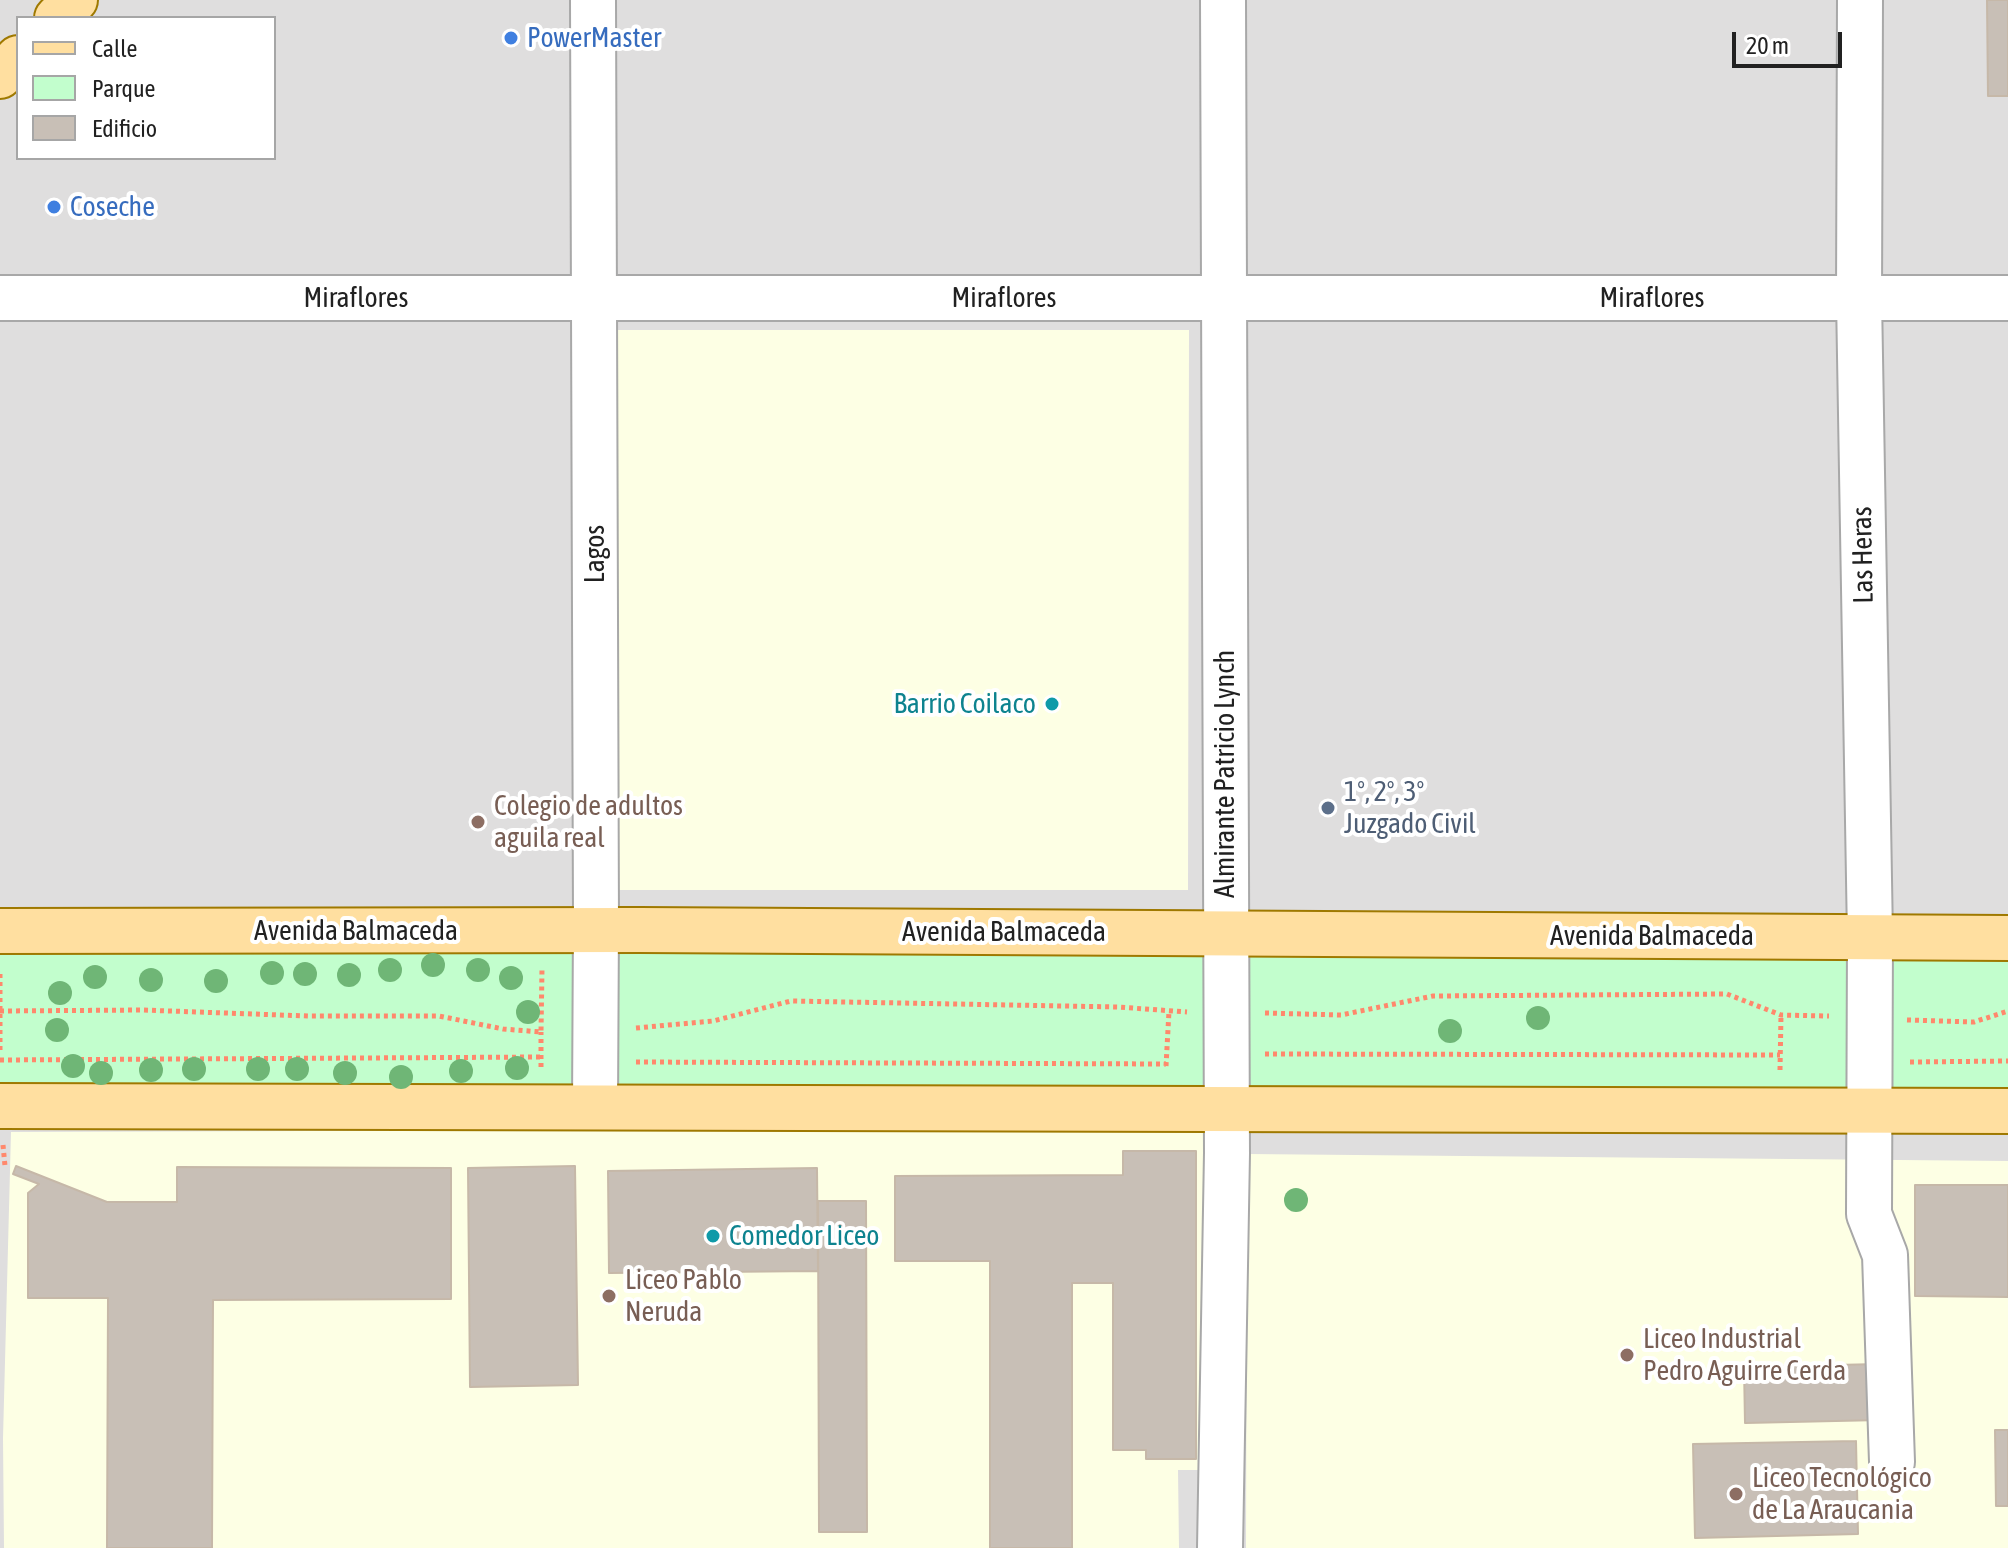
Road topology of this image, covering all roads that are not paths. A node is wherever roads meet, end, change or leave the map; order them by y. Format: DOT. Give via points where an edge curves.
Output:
graph roads {
  1 [pos="75,0"];
  2 [pos="593,0"];
  3 [pos="1223,0"];
  4 [pos="1860,0"];
  5 [pos="59,16"];
  6 [pos="16,60"];
  7 [pos="0,76"];
  8 [pos="0,298"];
  9 [pos="595,298"];
  10 [pos="1224,298"];
  11 [pos="1859,298"];
  12 [pos="2008,298"];
  13 [pos="596,930"];
  14 [pos="0,931"];
  15 [pos="1225,933"];
  16 [pos="1870,937"];
  17 [pos="2008,938"];
  18 [pos="0,1106"];
  19 [pos="595,1107"];
  20 [pos="1226,1109"];
  21 [pos="1869,1110"];
  22 [pos="2008,1111"];
  23 [pos="1892,1462"];
  24 [pos="1220,1548"];
  1 -- 5 [label="main road"];
  2 -- 9 [label="street, Lagos"];
  3 -- 10 [label="street, Almirante Patricio Lynch"];
  4 -- 11 [label="street, Las Heras"];
  6 -- 7 [label="main road"];
  8 -- 9 [label="street, Miraflores"];
  9 -- 10 [label="street, Miraflores"];
  9 -- 13 [label="street, Lagos"];
  10 -- 11 [label="street, Miraflores"];
  10 -- 15 [label="street, Almirante Patricio Lynch"];
  11 -- 12 [label="street, Miraflores"];
  11 -- 16 [label="street, Las Heras"];
  13 -- 14 [label="main road, Avenida Balmaceda"];
  13 -- 15 [label="main road, Avenida Balmaceda"];
  13 -- 19 [label="street, Lagos"];
  15 -- 16 [label="main road, Avenida Balmaceda"];
  15 -- 20 [label="street, Almirante Patricio Lynch"];
  16 -- 17 [label="main road, Avenida Balmaceda"];
  16 -- 21 [label="street, Las Heras"];
  18 -- 19 [label="main road"];
  19 -- 20 [label="main road"];
  20 -- 21 [label="main road"];
  20 -- 24 [label="street, Almirante Patricio Lynch"];
  21 -- 22 [label="main road"];
  21 -- 23 [label="street, Las Heras" via="1869,1214 1885,1255"];
}
